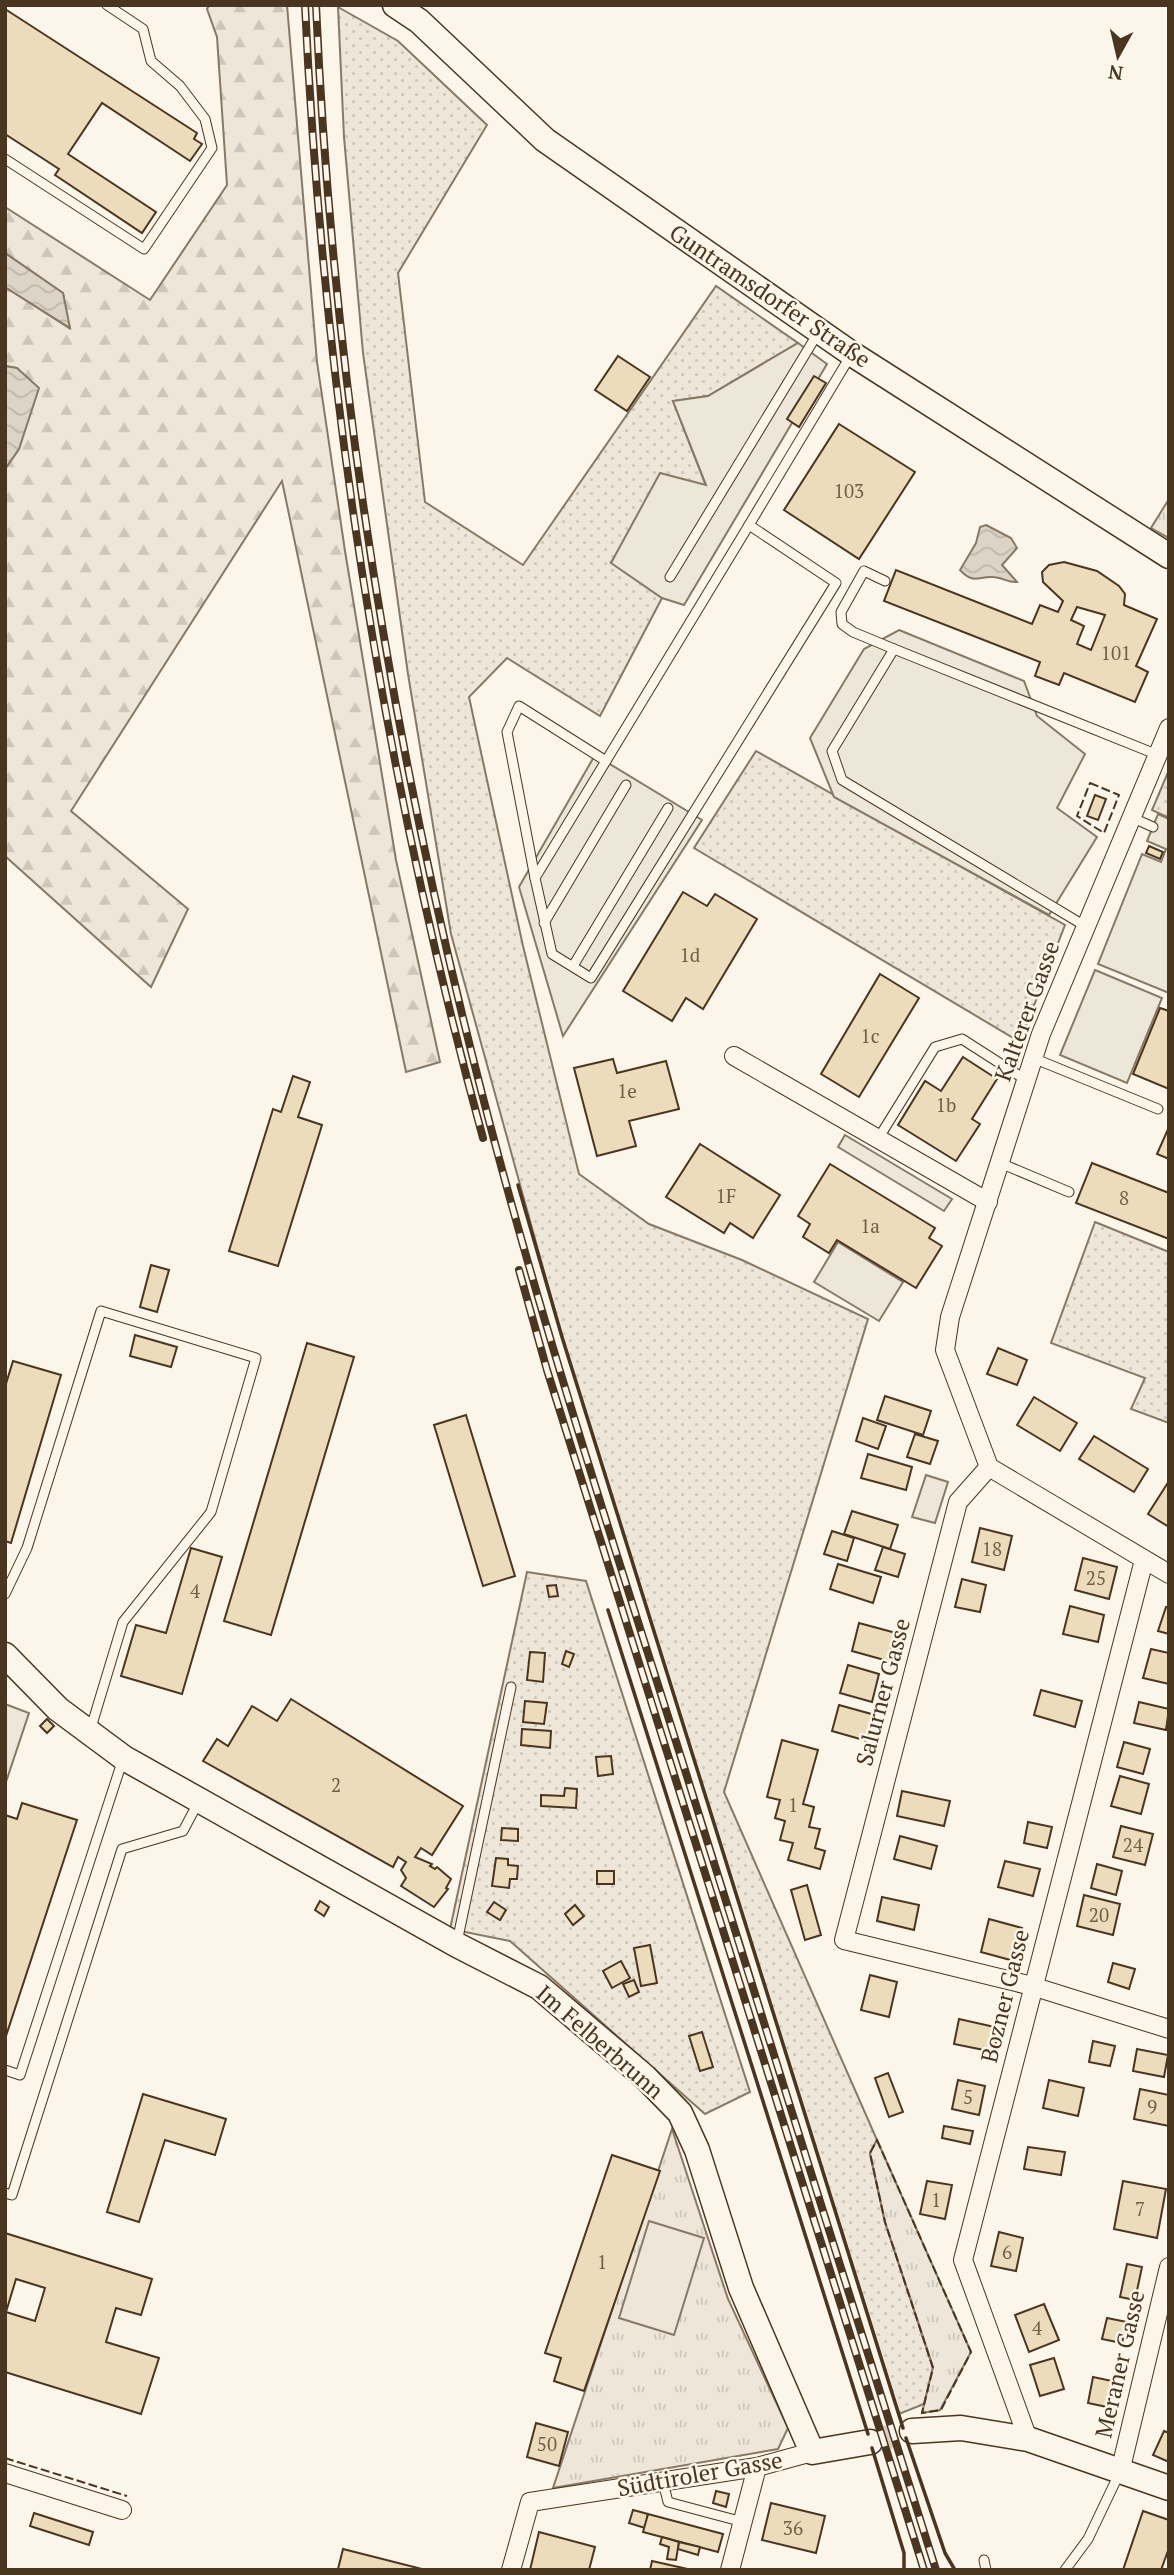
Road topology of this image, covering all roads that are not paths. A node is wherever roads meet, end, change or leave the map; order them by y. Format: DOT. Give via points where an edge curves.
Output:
graph roads {
  1 [pos="107,5"];
  2 [pos="395,5"];
  3 [pos="5,159"];
  4 [pos="819,331"];
  5 [pos="852,354"];
  6 [pos="750,525"];
  7 [pos="1169,556"];
  8 [pos="670,577"];
  9 [pos="885,581"];
  10 [pos="894,649"];
  11 [pos="1169,728"];
  12 [pos="1158,755"];
  13 [pos="606,761"];
  14 [pos="626,785"];
  15 [pos="668,808"];
  16 [pos="1131,817"];
  17 [pos="1153,827"];
  18 [pos="535,878"];
  19 [pos="544,923"];
  20 [pos="1085,926"];
  21 [pos="573,966"];
  22 [pos="734,1056"];
  23 [pos="1033,1058"];
  24 [pos="1026,1080"];
  25 [pos="1158,1109"];
  26 [pos="877,1140"];
  27 [pos="1000,1163"];
  28 [pos="1069,1192"];
  29 [pos="988,1202"];
  30 [pos="989,1467"];
  31 [pos="1144,1560"];
  32 [pos="1169,1574"];
  33 [pos="5,1594"];
  34 [pos="5,1655"];
  35 [pos="511,1687"];
  36 [pos="89,1733"];
  37 [pos="124,1758"];
  38 [pos="200,1800"];
  39 [pos="457,1945"];
  40 [pos="1032,1986"];
  41 [pos="1169,2029"];
  42 [pos="5,2070"];
  43 [pos="5,2193"];
  44 [pos="1169,2267"];
  45 [pos="912,2431"];
  46 [pos="1028,2439"];
  47 [pos="870,2442"];
  48 [pos="812,2452"];
  49 [pos="757,2467"];
  50 [pos="1120,2472"];
  51 [pos="5,2473"];
  52 [pos="663,2482"];
  53 [pos="1169,2488"];
  54 [pos="122,2510"];
  55 [pos="743,2522"];
  56 [pos="511,2570"];
  57 [pos="730,2570"];
  58 [pos="1065,2570"];
  1 -- 3 [label="lane" via="143,30 151,61 180,86 205,119 212,148 144,249"];
  2 -- 4 [label="street, Guntramsdorfer Straße" via="419,21 545,140"];
  4 -- 5 [label="street, Guntramsdorfer Straße"];
  4 -- 8 [label="lane"];
  5 -- 6 [label="lane"];
  5 -- 7 [label="street, Guntramsdorfer Straße"];
  6 -- 13 [label="lane"];
  6 -- 21 [label="lane" via="836,583 591,978"];
  9 -- 10 [label="lane" via="864,571 841,612 842,624"];
  10 -- 12 [label="lane"];
  10 -- 20 [label="lane" via="832,751 842,780"];
  11 -- 12 [label="street, Kalterer Gasse"];
  12 -- 16 [label="street, Kalterer Gasse"];
  13 -- 18 [label="lane"];
  13 -- 18 [label="lane" via="519,706 507,732"];
  14 -- 19 [label="lane"];
  15 -- 21 [label="lane"];
  16 -- 17 [label="lane"];
  16 -- 20 [label="street, Kalterer Gasse"];
  18 -- 19 [label="lane"];
  19 -- 21 [label="lane" via="552,954"];
  20 -- 23 [label="street, Kalterer Gasse"];
  22 -- 26 [label="street"];
  23 -- 24 [label="street, Kalterer Gasse"];
  23 -- 25 [label="lane"];
  24 -- 26 [label="lane" via="962,1039 935,1047"];
  24 -- 27 [label="street, Kalterer Gasse"];
  26 -- 29 [label="street"];
  27 -- 28 [label="lane"];
  27 -- 29 [label="street, Kalterer Gasse"];
  29 -- 30 [label="street, Kalterer Gasse" via="950,1317 945,1350"];
  30 -- 31 [label="street"];
  30 -- 40 [label="street, Salurner Gasse" via="958,1502 844,1940"];
  31 -- 32 [label="street"];
  31 -- 40 [label="street, Bozner Gasse"];
  33 -- 36 [label="lane" via="27,1548 101,1311 256,1358 211,1512 123,1622"];
  34 -- 36 [label="street, Im Felberbrunn" via="58,1709"];
  35 -- 39 [label="lane"];
  36 -- 37 [label="street, Im Felberbrunn"];
  37 -- 38 [label="street, Im Felberbrunn"];
  37 -- 42 [label="lane" via="20,2075"];
  38 -- 39 [label="street, Im Felberbrunn"];
  38 -- 43 [label="lane" via="183,1831 122,1849 35,2128 12,2195"];
  39 -- 48 [label="street, Im Felberbrunn" via="539,1987 645,2077 680,2113 697,2150 741,2288"];
  40 -- 41 [label="street"];
  40 -- 46 [label="street, Bozner Gasse" via="963,2260"];
  44 -- 50 [label="street, Meraner Gasse"];
  45 -- 46 [label="street" via="961,2428"];
  46 -- 50 [label="street"];
  47 -- 48 [label="street, Südtiroler Gasse"];
  48 -- 49 [label="street, Südtiroler Gasse"];
  49 -- 52 [label="street, Südtiroler Gasse"];
  49 -- 55 [label="street"];
  50 -- 53 [label="street"];
  50 -- 58 [label="lane" via="1088,2539"];
  51 -- 54 [label="street"];
  52 -- 55 [label="lane" via="668,2502"];
  52 -- 56 [label="street, Südtiroler Gasse" via="530,2502"];
  55 -- 57 [label="street"];
}
